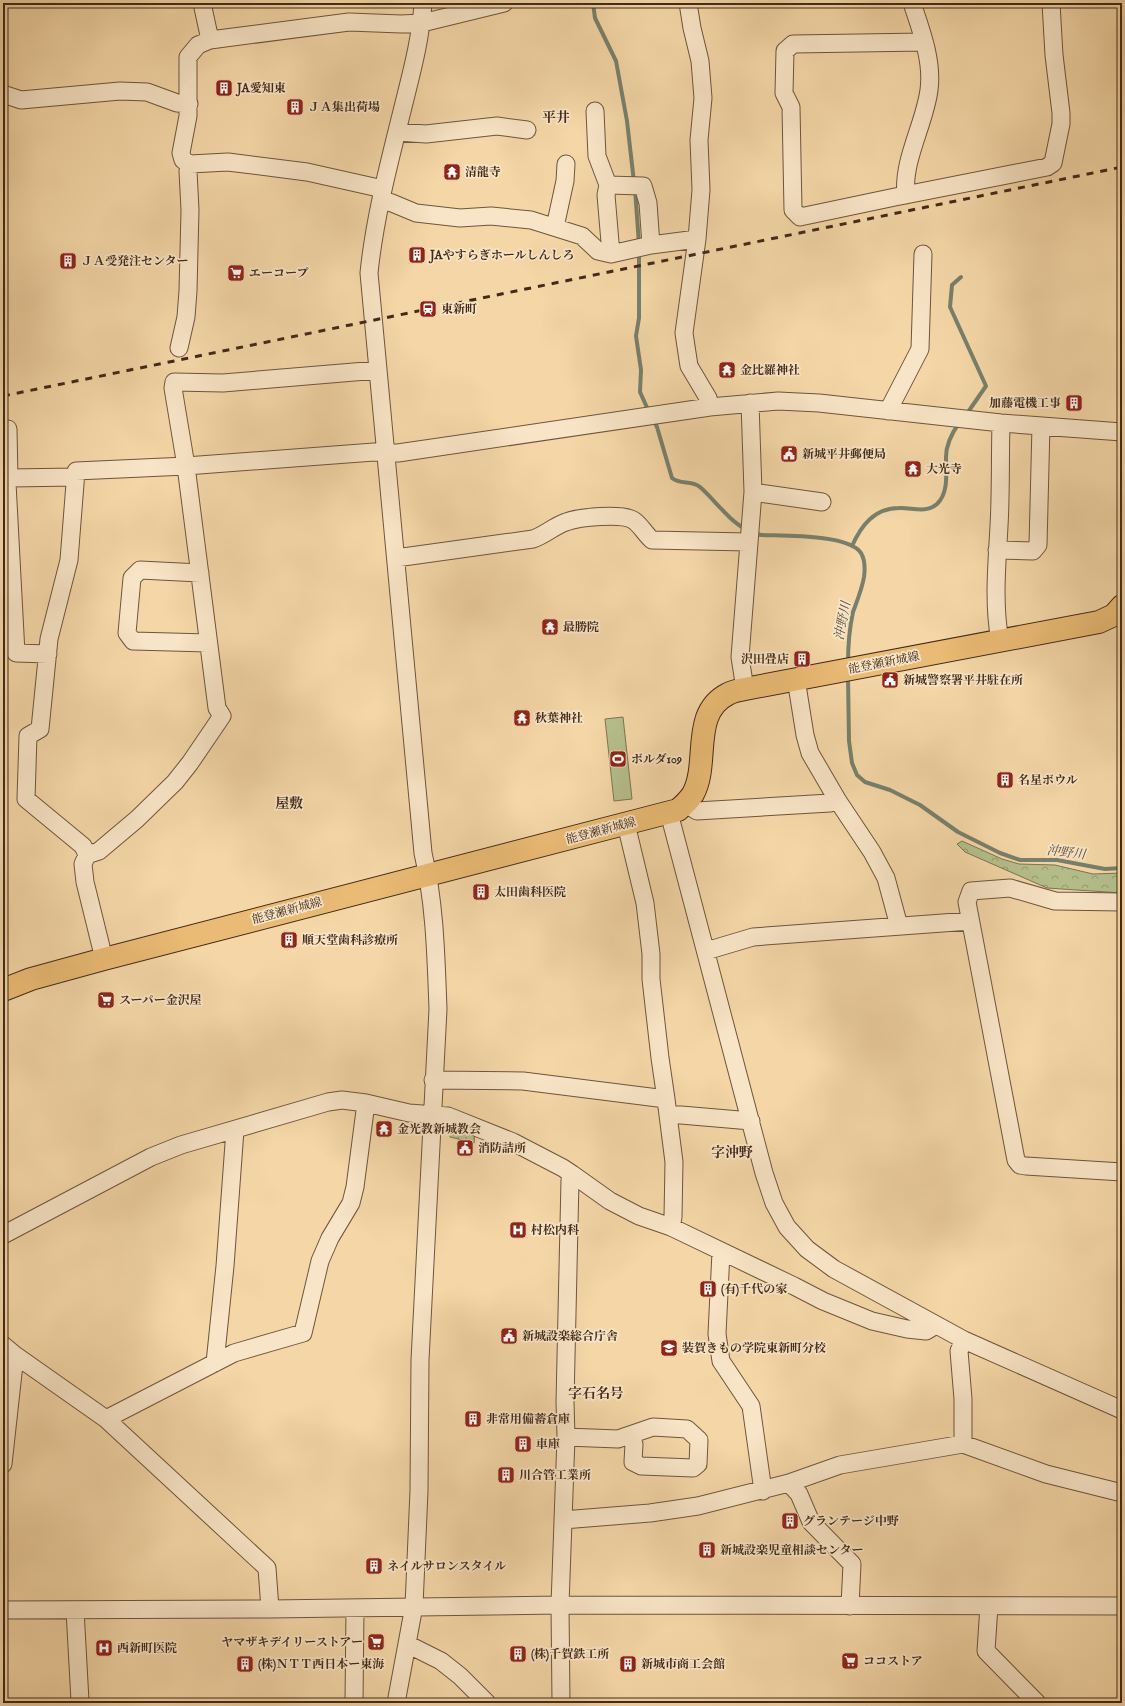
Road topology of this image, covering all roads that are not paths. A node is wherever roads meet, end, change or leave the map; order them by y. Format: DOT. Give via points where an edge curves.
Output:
graph roads {
  1 [pos="202,3"];
  2 [pos="423,3"];
  3 [pos="504,3"];
  4 [pos="688,3"];
  5 [pos="912,3"];
  6 [pos="1051,3"];
  7 [pos="422,23"];
  8 [pos="210,40"];
  9 [pos="924,42"];
  10 [pos="3,94"];
  11 [pos="189,104"];
  12 [pos="595,111"];
  13 [pos="527,130"];
  14 [pos="397,132"];
  15 [pos="190,164"];
  16 [pos="566,164"];
  17 [pos="608,185"];
  18 [pos="382,194"];
  19 [pos="906,195"];
  20 [pos="555,227"];
  21 [pos="697,239"];
  22 [pos="651,245"];
  23 [pos="611,254"];
  24 [pos="923,254"];
  25 [pos="178,348"];
  26 [pos="378,370"];
  27 [pos="750,403"];
  28 [pos="710,407"];
  29 [pos="888,411"];
  30 [pos="1001,423"];
  31 [pos="1041,426"];
  32 [pos="8,429"];
  33 [pos="1122,432"];
  34 [pos="386,452"];
  35 [pos="186,466"];
  36 [pos="76,476"];
  37 [pos="9,478"];
  38 [pos="753,492"];
  39 [pos="822,502"];
  40 [pos="748,542"];
  41 [pos="997,550"];
  42 [pos="396,558"];
  43 [pos="200,573"];
  44 [pos="1119,613"];
  45 [pos="1000,641"];
  46 [pos="208,643"];
  47 [pos="48,654"];
  48 [pos="796,679"];
  49 [pos="745,688"];
  50 [pos="838,801"];
  51 [pos="677,808"];
  52 [pos="626,824"];
  53 [pos="87,855"];
  54 [pos="428,875"];
  55 [pos="1122,902"];
  56 [pos="970,921"];
  57 [pos="899,926"];
  58 [pos="706,951"];
  59 [pos="104,959"];
  60 [pos="3,990"];
  61 [pos="433,1080"];
  62 [pos="366,1103"];
  63 [pos="667,1108"];
  64 [pos="432,1114"];
  65 [pos="751,1121"];
  66 [pos="235,1130"];
  67 [pos="1122,1172"];
  68 [pos="572,1174"];
  69 [pos="671,1227"];
  70 [pos="3,1235"];
  71 [pos="721,1252"];
  72 [pos="936,1325"];
  73 [pos="964,1340"];
  74 [pos="9,1350"];
  75 [pos="215,1363"];
  76 [pos="1122,1410"];
  77 [pos="106,1419"];
  78 [pos="628,1436"];
  79 [pos="566,1437"];
  80 [pos="963,1444"];
  81 [pos="3,1464"];
  82 [pos="789,1483"];
  83 [pos="763,1491"];
  84 [pos="1122,1493"];
  85 [pos="563,1520"];
  86 [pos="560,1604"];
  87 [pos="414,1606"];
  88 [pos="850,1606"];
  89 [pos="988,1606"];
  90 [pos="1122,1606"];
  91 [pos="355,1608"];
  92 [pos="270,1609"];
  93 [pos="3,1610"];
  94 [pos="75,1610"];
  95 [pos="407,1644"];
  96 [pos="81,1703"];
  97 [pos="354,1703"];
  98 [pos="396,1703"];
  99 [pos="487,1703"];
  100 [pos="561,1703"];
  101 [pos="1037,1703"];
  1 -- 8 [label="street"];
  2 -- 7 [label="street"];
  3 -- 7 [label="street"];
  4 -- 21 [label="street" via="700,61 703,98 699,140 701,190"];
  5 -- 9 [label="street"];
  6 -- 19 [label="street" via="1061,113 1053,163 1047,167"];
  7 -- 8 [label="street" via="349,22"];
  7 -- 14 [label="street"];
  8 -- 11 [label="street" via="198,44 188,57"];
  9 -- 19 [label="street" via="930,89 915,136 905,186"];
  9 -- 19 [label="street" via="793,44 785,51 784,93 791,107 793,210 800,217"];
  10 -- 11 [label="street" via="21,100 120,91 147,92 178,103"];
  11 -- 15 [label="street" via="181,153 183,160"];
  12 -- 17 [label="street" via="597,156"];
  13 -- 14 [label="street" via="497,126 426,134"];
  14 -- 18 [label="street"];
  15 -- 18 [label="street" via="228,162 307,172"];
  15 -- 25 [label="street" via="188,291 186,317"];
  16 -- 20 [label="street"];
  17 -- 22 [label="street" via="643,186 648,203"];
  17 -- 23 [label="street" via="606,195"];
  18 -- 20 [label="street" via="392,202 416,213 460,218 491,216 531,220"];
  18 -- 26 [label="street" via="371,248 369,273"];
  20 -- 23 [label="street" via="582,236 598,251"];
  21 -- 22 [label="street"];
  21 -- 28 [label="street" via="684,333 689,366 708,398"];
  22 -- 23 [label="street"];
  24 -- 29 [label="street" via="920,349"];
  26 -- 34 [label="street"];
  26 -- 35 [label="street" via="223,382 174,382"];
  27 -- 28 [label="street"];
  27 -- 29 [label="street" via="819,403"];
  27 -- 38 [label="street"];
  28 -- 34 [label="street" via="398,453"];
  29 -- 30 [label="street"];
  30 -- 31 [label="street"];
  30 -- 41 [label="street"];
  31 -- 33 [label="street"];
  31 -- 41 [label="street" via="1038,545 1033,550"];
  32 -- 37 [label="street"];
  34 -- 35 [label="street"];
  34 -- 42 [label="street"];
  35 -- 36 [label="street" via="76,471"];
  35 -- 43 [label="street"];
  36 -- 37 [label="street"];
  36 -- 47 [label="street" via="68,560 49,639"];
  37 -- 47 [label="street" via="7,483 16,653"];
  38 -- 39 [label="street"];
  38 -- 40 [label="street"];
  40 -- 42 [label="street" via="652,540 627,516 581,518 564,522 543,536 533,539"];
  40 -- 49 [label="street" via="740,657"];
  41 -- 45 [label="street"];
  42 -- 54 [label="street" via="423,853"];
  43 -- 46 [label="street"];
  43 -- 46 [label="street" via="140,570 132,578 127,633 133,641"];
  44 -- 45 [label="main road, 能登瀬新城線" via="1099,622"];
  45 -- 48 [label="main road, 能登瀬新城線"];
  46 -- 53 [label="street" via="217,708 222,716 175,782 99,851"];
  47 -- 53 [label="street" via="40,729 28,736 26,799 83,846"];
  48 -- 49 [label="main road, 能登瀬新城線"];
  48 -- 50 [label="street" via="810,753"];
  49 -- 51 [label="main road, 能登瀬新城線" via="716,702 707,715 699,775 693,793"];
  50 -- 51 [label="street" via="830,804 697,811"];
  50 -- 57 [label="street" via="886,878"];
  51 -- 52 [label="main road, 能登瀬新城線"];
  51 -- 58 [label="street"];
  52 -- 54 [label="main road, 能登瀬新城線"];
  52 -- 63 [label="street" via="645,903 651,979"];
  53 -- 59 [label="street" via="83,864 85,882"];
  54 -- 59 [label="main road, 能登瀬新城線"];
  54 -- 61 [label="street" via="438,1009"];
  55 -- 56 [label="street" via="1055,901 1010,888 971,891 967,902"];
  56 -- 57 [label="street"];
  56 -- 67 [label="street" via="1016,1160 1020,1165 1026,1166"];
  57 -- 58 [label="street" via="753,937"];
  58 -- 65 [label="street"];
  59 -- 60 [label="main road, 能登瀬新城線" via="31,979"];
  61 -- 63 [label="street" via="523,1081"];
  61 -- 64 [label="street"];
  62 -- 64 [label="street" via="408,1113"];
  62 -- 66 [label="street" via="342,1100 328,1102"];
  62 -- 75 [label="street" via="351,1203 330,1238 320,1261 303,1333 234,1353"];
  63 -- 65 [label="street" via="681,1115"];
  63 -- 69 [label="street" via="674,1162"];
  64 -- 68 [label="street" via="448,1116 486,1130"];
  64 -- 87 [label="street" via="420,1360 419,1491"];
  65 -- 72 [label="street" via="774,1203 787,1227 807,1249 834,1269"];
  66 -- 70 [label="street" via="181,1145 151,1157"];
  66 -- 75 [label="street"];
  68 -- 69 [label="street" via="639,1216"];
  68 -- 79 [label="street" via="569,1204"];
  69 -- 71 [label="street"];
  71 -- 72 [label="street" via="823,1301 872,1321 926,1331"];
  71 -- 83 [label="street" via="717,1334 721,1361 751,1406"];
  72 -- 73 [label="street"];
  73 -- 76 [label="street"];
  73 -- 80 [label="street" via="959,1351"];
  74 -- 77 [label="street"];
  74 -- 81 [label="street"];
  75 -- 77 [label="street"];
  77 -- 92 [label="street" via="266,1568"];
  78 -- 79 [label="street" via="618,1439"];
  79 -- 85 [label="street"];
  80 -- 82 [label="street" via="840,1465"];
  80 -- 84 [label="street" via="1046,1474"];
  82 -- 83 [label="street"];
  82 -- 88 [label="street" via="799,1494 811,1522 852,1564"];
  83 -- 85 [label="street" via="682,1509"];
  85 -- 86 [label="street"];
  86 -- 87 [label="street"];
  86 -- 88 [label="street"];
  86 -- 100 [label="street"];
  87 -- 91 [label="street"];
  87 -- 95 [label="street"];
  88 -- 89 [label="street"];
  89 -- 90 [label="street"];
  89 -- 101 [label="street" via="986,1651"];
  91 -- 92 [label="street"];
  91 -- 97 [label="street"];
  92 -- 94 [label="street"];
  93 -- 94 [label="street"];
  94 -- 96 [label="street"];
  95 -- 98 [label="street"];
  95 -- 99 [label="street" via="441,1661"];
}
